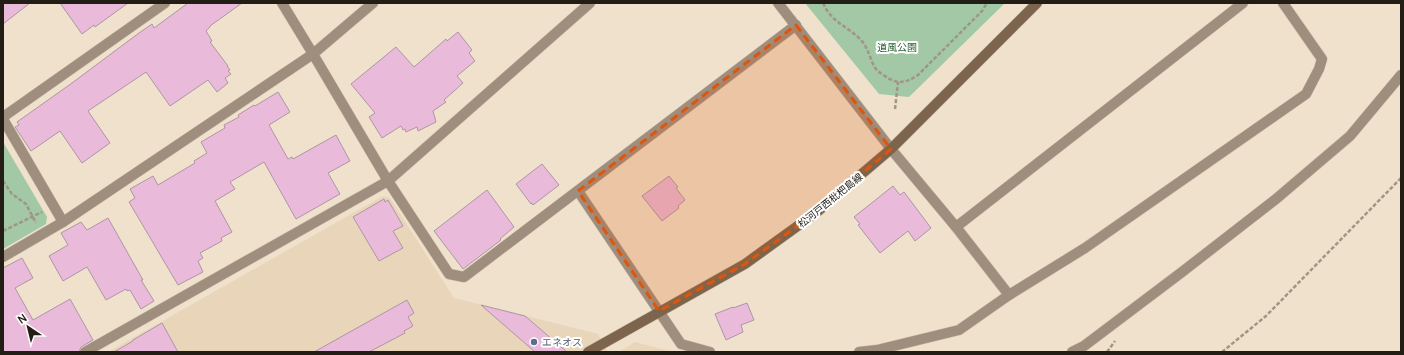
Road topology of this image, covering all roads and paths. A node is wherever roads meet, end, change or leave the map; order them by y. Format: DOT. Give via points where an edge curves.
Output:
graph roads {
  1 [pos="165,3"];
  2 [pos="282,3"];
  3 [pos="373,3"];
  4 [pos="590,3"];
  5 [pos="778,3"];
  6 [pos="823,3"];
  7 [pos="987,3"];
  8 [pos="1037,3"];
  9 [pos="1243,3"];
  10 [pos="1283,3"];
  11 [pos="796,25"];
  12 [pos="313,54"];
  13 [pos="1401,74"];
  14 [pos="898,82"];
  15 [pos="895,109"];
  16 [pos="3,118"];
  17 [pos="891,149"];
  18 [pos="1401,178"];
  19 [pos="3,180"];
  20 [pos="388,181"];
  21 [pos="578,191"];
  22 [pos="63,222"];
  23 [pos="956,227"];
  24 [pos="3,231"];
  25 [pos="3,257"];
  26 [pos="1009,295"];
  27 [pos="659,311"];
  28 [pos="85,352"];
  29 [pos="588,352"];
  30 [pos="710,352"];
  31 [pos="859,352"];
  32 [pos="1072,352"];
  33 [pos="1222,352"];
  1 -- 16 [label="street"];
  2 -- 12 [label="street"];
  3 -- 12 [label="street"];
  4 -- 20 [label="street"];
  5 -- 11 [label="street"];
  6 -- 14 [label="path" via="835,20 862,41 878,72"];
  7 -- 14 [label="path" via="982,12 918,75 910,80"];
  8 -- 17 [label="main road, 松河戸西枇杷島線"];
  9 -- 23 [label="street"];
  10 -- 26 [label="street" via="1322,59 1306,94 1085,248"];
  11 -- 17 [label="street"];
  11 -- 21 [label="street"];
  12 -- 20 [label="street"];
  12 -- 22 [label="street"];
  13 -- 32 [label="street" via="1350,136 1176,277 1084,346"];
  14 -- 15 [label="path"];
  16 -- 22 [label="street"];
  17 -- 23 [label="street"];
  17 -- 27 [label="main road, 松河戸西枇杷島線" via="817,212 745,264"];
  18 -- 33 [label="path" via="1266,316"];
  19 -- 24 [label="path" via="12,194 26,204 33,217"];
  20 -- 21 [label="street" via="449,274 464,277"];
  20 -- 28 [label="street"];
  21 -- 27 [label="street"];
  22 -- 25 [label="street"];
  23 -- 26 [label="street"];
  26 -- 31 [label="street" via="959,330"];
  27 -- 29 [label="main road, 松河戸西枇杷島線"];
  27 -- 30 [label="street" via="682,344"];
}
